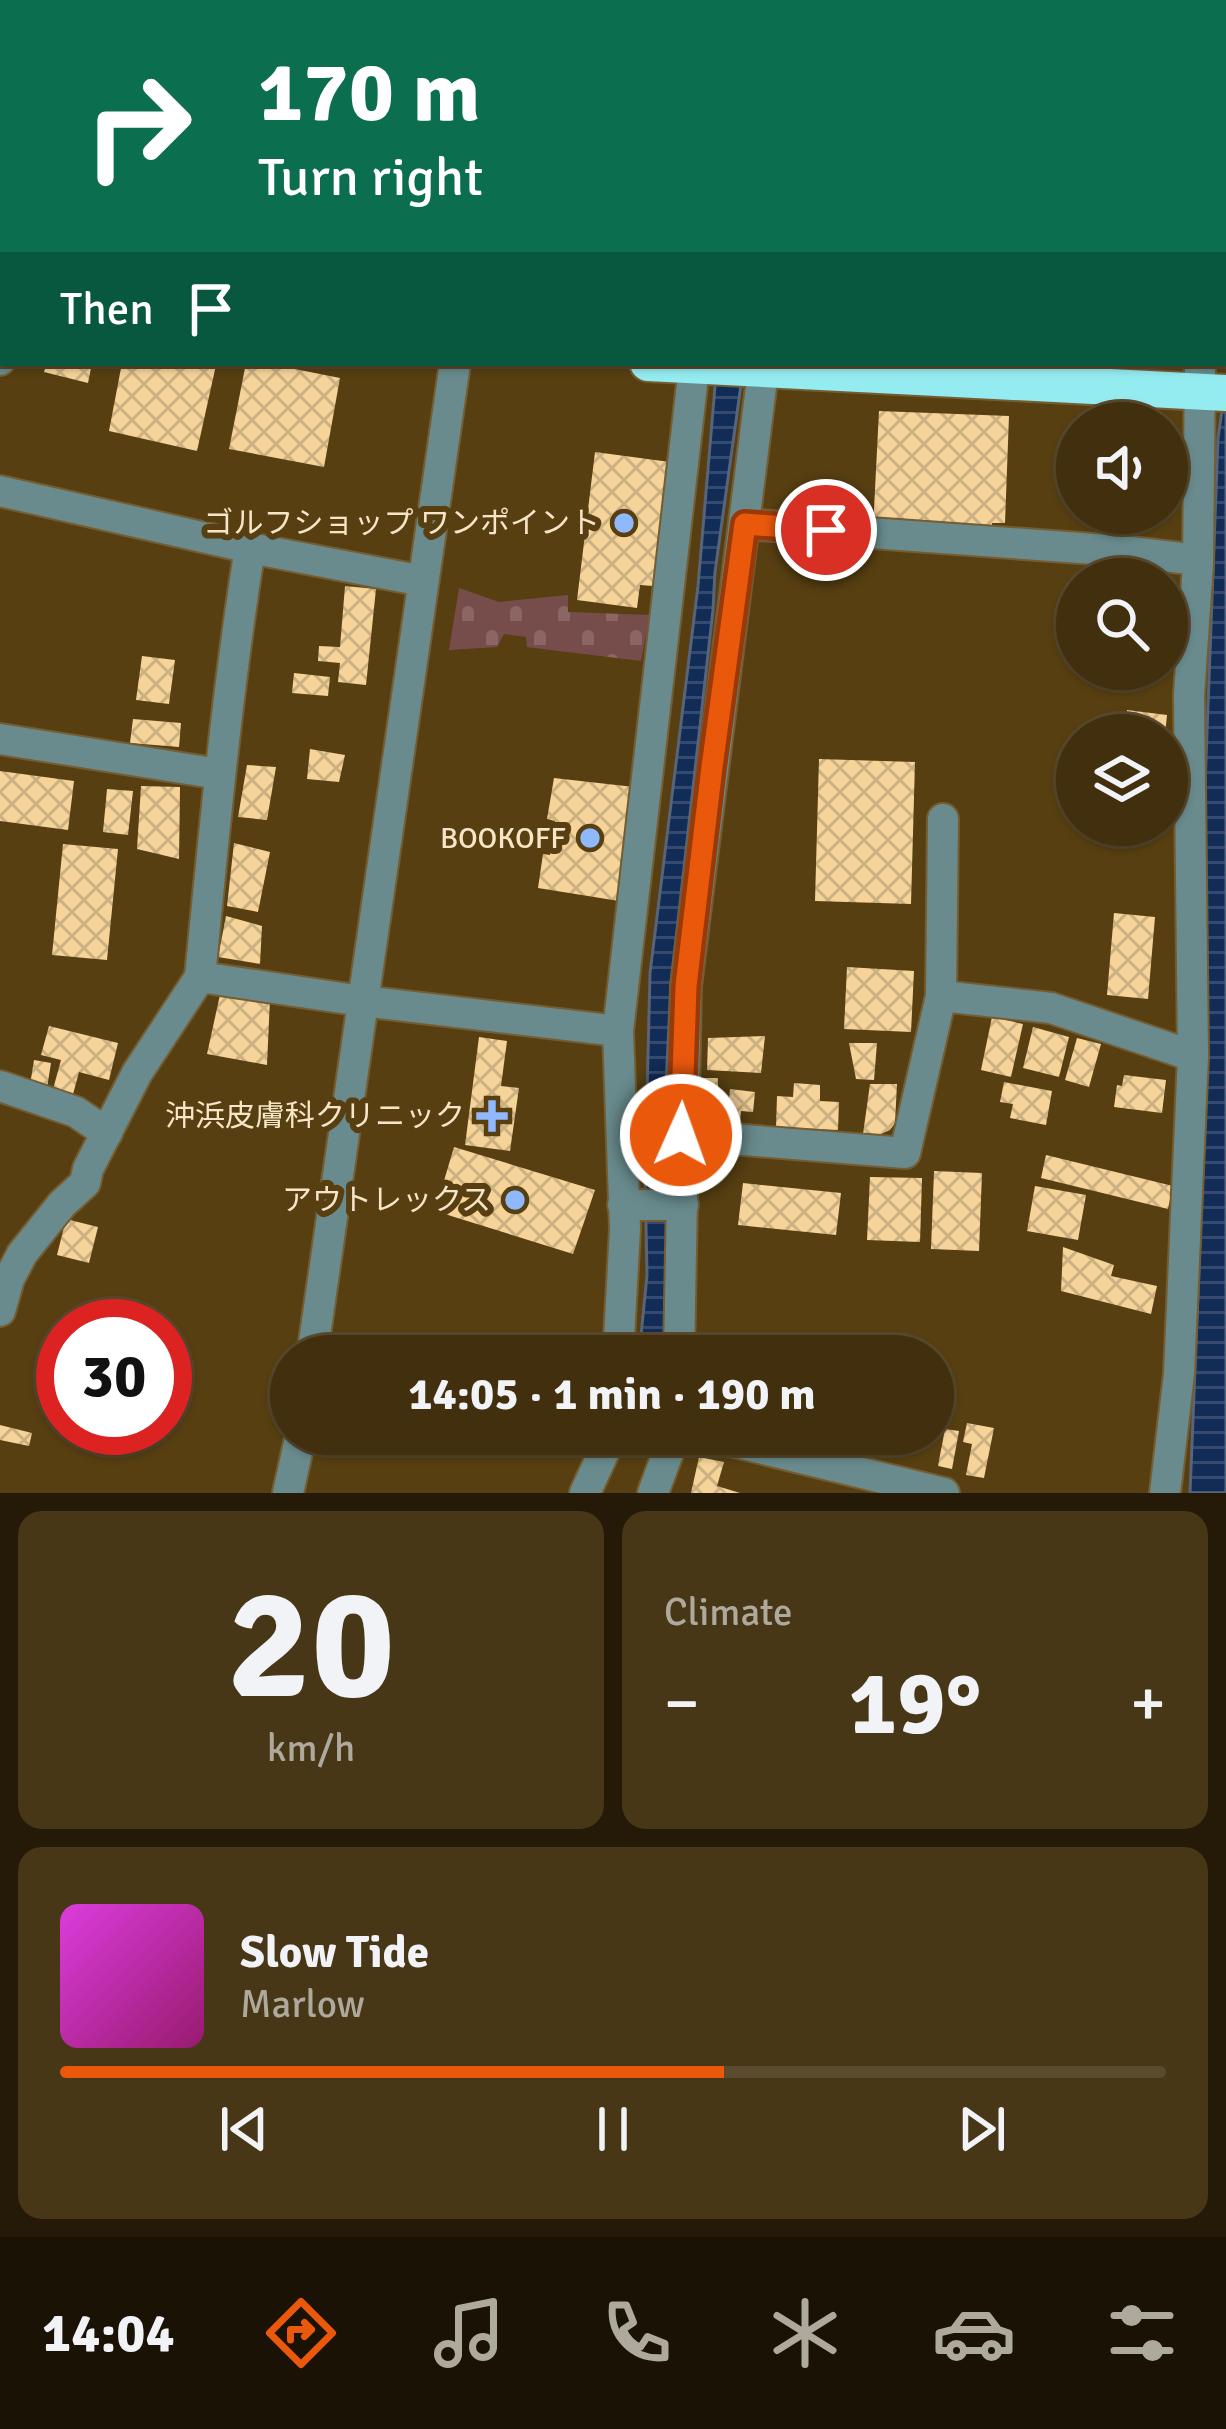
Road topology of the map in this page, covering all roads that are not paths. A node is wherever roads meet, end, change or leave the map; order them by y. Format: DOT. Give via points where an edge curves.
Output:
graph roads {
  1 [pos="455,366"];
  2 [pos="687,366"];
  3 [pos="700,367"];
  4 [pos="755,370"];
  5 [pos="1210,386"];
  6 [pos="0,491"];
  7 [pos="745,524"];
  8 [pos="250,548"];
  9 [pos="1198,560"];
  10 [pos="423,581"];
  11 [pos="0,739"];
  12 [pos="219,774"];
  13 [pos="943,819"];
  14 [pos="200,977"];
  15 [pos="941,996"];
  16 [pos="362,1001"];
  17 [pos="618,1031"];
  18 [pos="1193,1056"];
  19 [pos="0,1086"];
  20 [pos="107,1132"];
  21 [pos="681,1135"];
  22 [pos="623,1205"];
  23 [pos="683,1205"];
  24 [pos="0,1311"];
  25 [pos="316,1335"];
  26 [pos="619,1335"];
  27 [pos="680,1335"];
  28 [pos="296,1455"];
  29 [pos="602,1455"];
  30 [pos="667,1455"];
  31 [pos="788,1455"];
  32 [pos="288,1493"];
  33 [pos="585,1493"];
  34 [pos="653,1493"];
  35 [pos="944,1493"];
  36 [pos="1165,1493"];
  1 -- 10 [label="street"];
  2 -- 3 [label="highway"];
  3 -- 4 [label="highway"];
  3 -- 17 [label="street"];
  4 -- 5 [label="highway"];
  4 -- 7 [label="street"];
  5 -- 9 [label="street"];
  6 -- 8 [label="street"];
  7 -- 9 [label="street"];
  7 -- 21 [label="street" via="686,986"];
  8 -- 10 [label="street"];
  8 -- 12 [label="street"];
  9 -- 18 [label="street" via="1190,695"];
  10 -- 16 [label="street"];
  11 -- 12 [label="street"];
  12 -- 14 [label="street"];
  13 -- 15 [label="street"];
  14 -- 16 [label="street"];
  14 -- 20 [label="street"];
  15 -- 18 [label="street" via="1051,1008"];
  15 -- 21 [label="street" via="904,1153"];
  16 -- 17 [label="street"];
  16 -- 25 [label="street"];
  17 -- 22 [label="street"];
  18 -- 36 [label="street" via="1180,1374"];
  19 -- 20 [label="street" via="76,1112"];
  20 -- 24 [label="street" via="85,1184 22,1255"];
  21 -- 23 [label="street"];
  22 -- 23 [label="street"];
  22 -- 26 [label="street"];
  23 -- 27 [label="street"];
  28 -- 32 [label="street"];
  29 -- 33 [label="street"];
  30 -- 34 [label="street"];
  31 -- 35 [label="street"];
}
